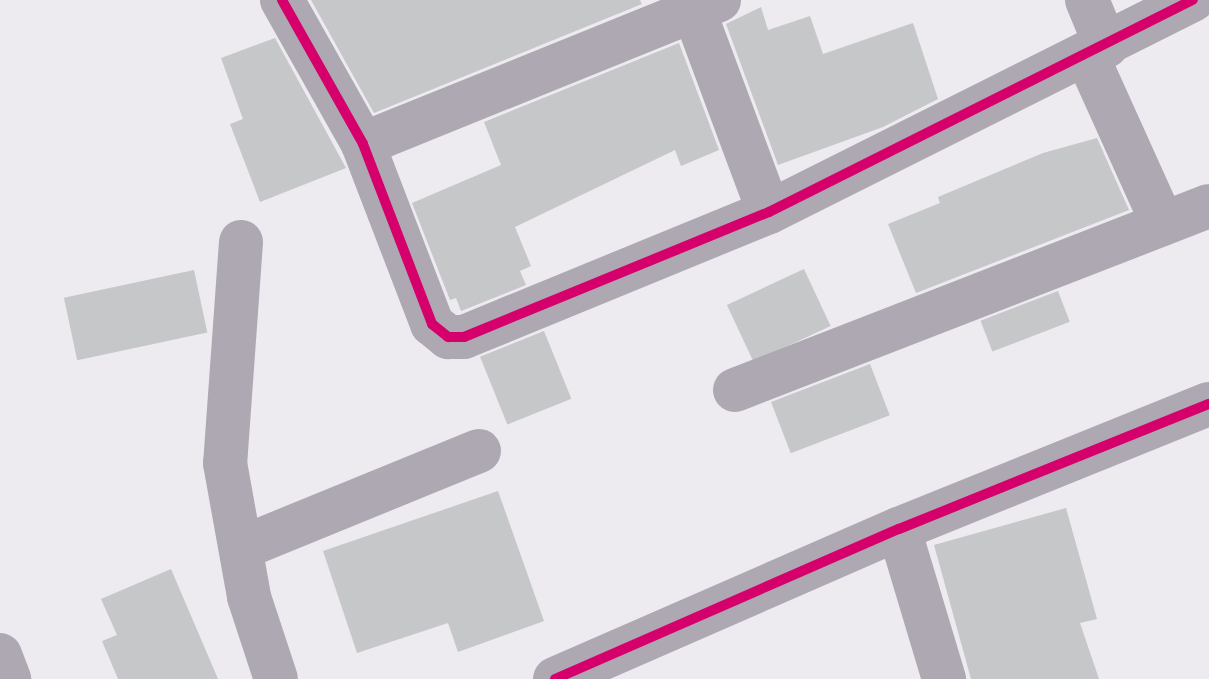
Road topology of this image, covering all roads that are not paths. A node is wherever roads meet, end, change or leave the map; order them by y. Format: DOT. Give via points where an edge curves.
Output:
graph roads {
  1 [pos="282,0"];
  2 [pos="1087,0"];
  3 [pos="1193,0"];
  4 [pos="701,4"];
  5 [pos="1097,51"];
  6 [pos="363,144"];
  7 [pos="1209,206"];
  8 [pos="769,212"];
  9 [pos="1163,224"];
  10 [pos="241,242"];
  11 [pos="735,390"];
  12 [pos="1209,404"];
  13 [pos="479,451"];
  14 [pos="899,529"];
  15 [pos="241,548"];
  16 [pos="0,655"];
  17 [pos="9,679"];
  18 [pos="276,679"];
  19 [pos="555,679"];
  20 [pos="944,679"];
  1 -- 6 [label="street"];
  2 -- 5 [label="street"];
  3 -- 5 [label="street"];
  4 -- 6 [label="street"];
  4 -- 8 [label="street"];
  5 -- 8 [label="street"];
  5 -- 9 [label="street"];
  6 -- 8 [label="street" via="432,324 448,337 464,337"];
  7 -- 9 [label="street"];
  9 -- 11 [label="street"];
  10 -- 15 [label="street" via="225,463"];
  12 -- 14 [label="street"];
  13 -- 15 [label="street"];
  14 -- 19 [label="street"];
  14 -- 20 [label="street"];
  15 -- 18 [label="street" via="249,597"];
  16 -- 17 [label="street"];
}
